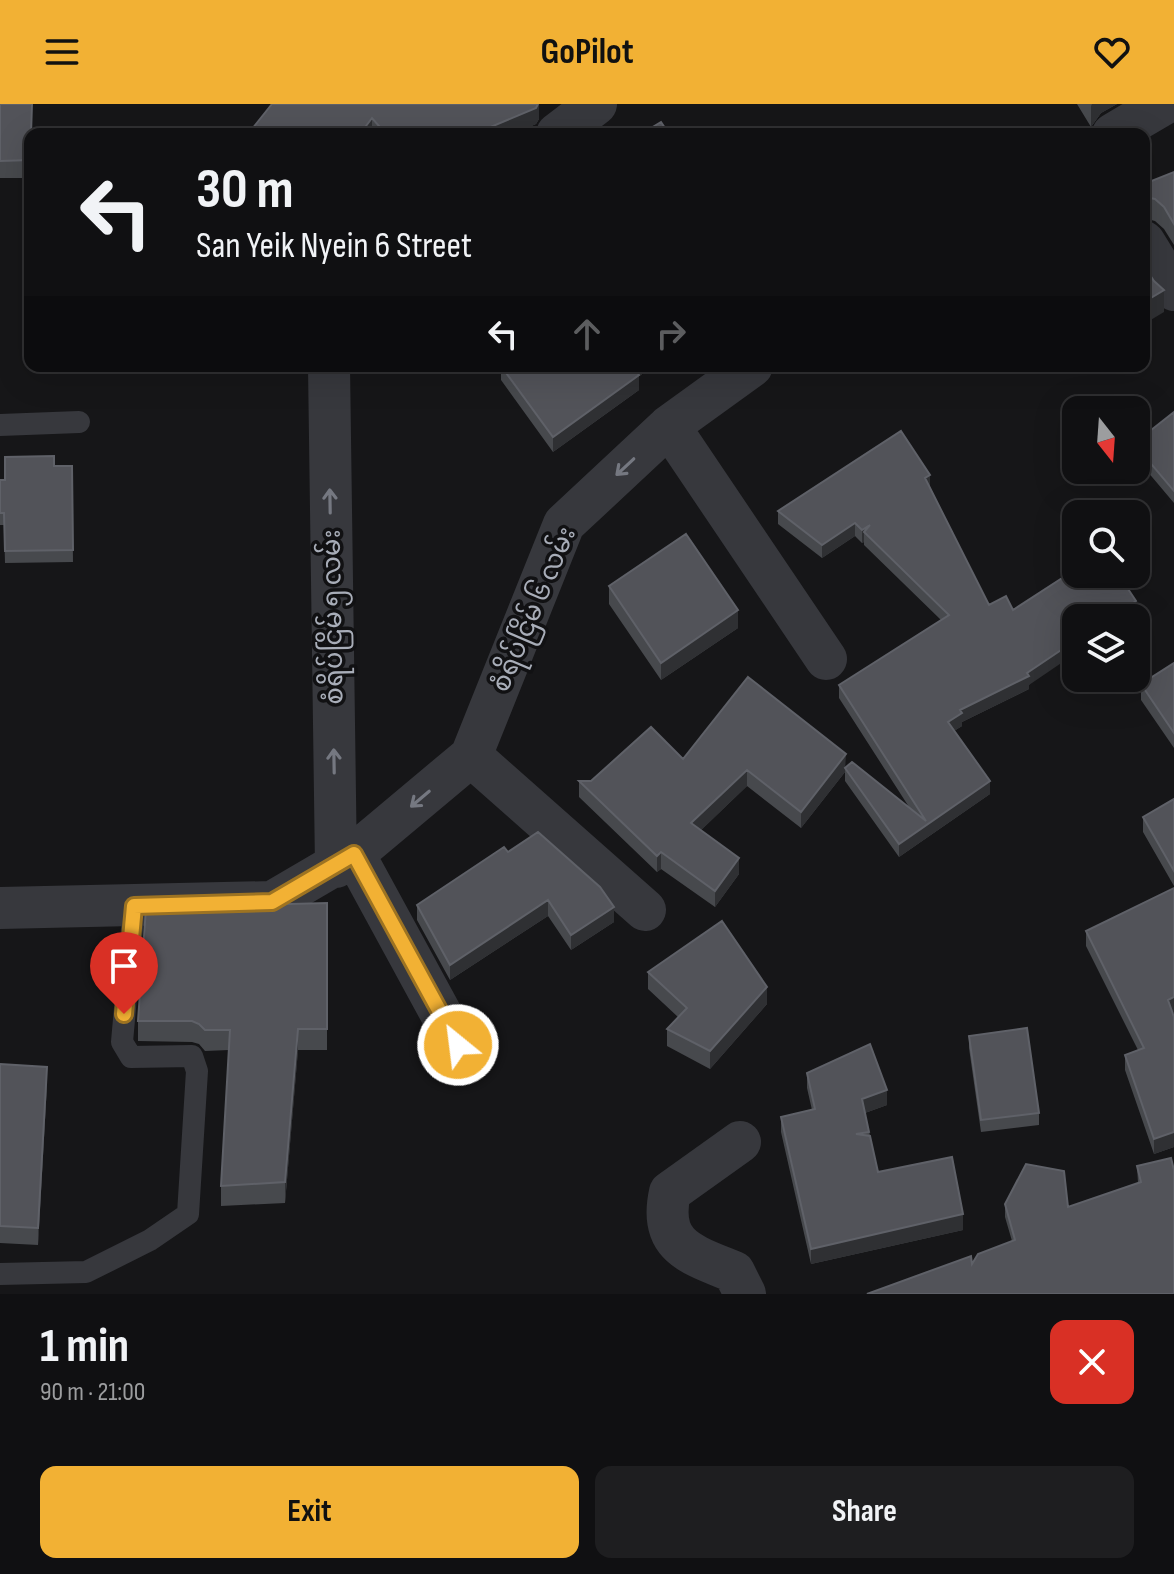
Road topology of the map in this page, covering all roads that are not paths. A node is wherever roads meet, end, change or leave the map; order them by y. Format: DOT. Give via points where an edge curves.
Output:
graph roads {
  1 [pos="596,104"];
  2 [pos="1164,104"];
  3 [pos="565,128"];
  4 [pos="1123,128"];
  5 [pos="1150,252"];
  6 [pos="1174,290"];
  7 [pos="329,372"];
  8 [pos="744,372"];
  9 [pos="79,422"];
  10 [pos="0,425"];
  11 [pos="669,426"];
  12 [pos="826,659"];
  13 [pos="471,756"];
  14 [pos="345,861"];
  15 [pos="134,906"];
  16 [pos="0,908"];
  17 [pos="645,910"];
  18 [pos="458,1045"];
  19 [pos="740,1142"];
  20 [pos="0,1274"];
  21 [pos="745,1294"];
  1 -- 3 [label="street"];
  2 -- 4 [label="street"];
  5 -- 6 [label="street"];
  14 -- 7 [label="street, စံရိပ်ငြိမ် ၅ လမ်း, one-way"];
  8 -- 11 [label="street, စံရိပ်ငြိမ် ၆ လမ်း"];
  9 -- 10 [label="lane"];
  11 -- 12 [label="street"];
  11 -- 13 [label="street, စံရိပ်ငြိမ် ၆ လမ်း, one-way" via="564,524"];
  13 -- 14 [label="street, စံရိပ်ငြိမ် ၆ လမ်း, one-way"];
  13 -- 17 [label="street"];
  14 -- 15 [label="street, စံရိပ်ငြိမ် ၆ လမ်း" via="272,902"];
  14 -- 18 [label="street"];
  15 -- 16 [label="street, စံရိပ်ငြိမ် ၆ လမ်း"];
  15 -- 20 [label="lane" via="122,1042 131,1057 192,1056 197,1071 188,1214 86,1272"];
  19 -- 21 [label="street" via="670,1192 665,1214 673,1240 734,1272"];
}
